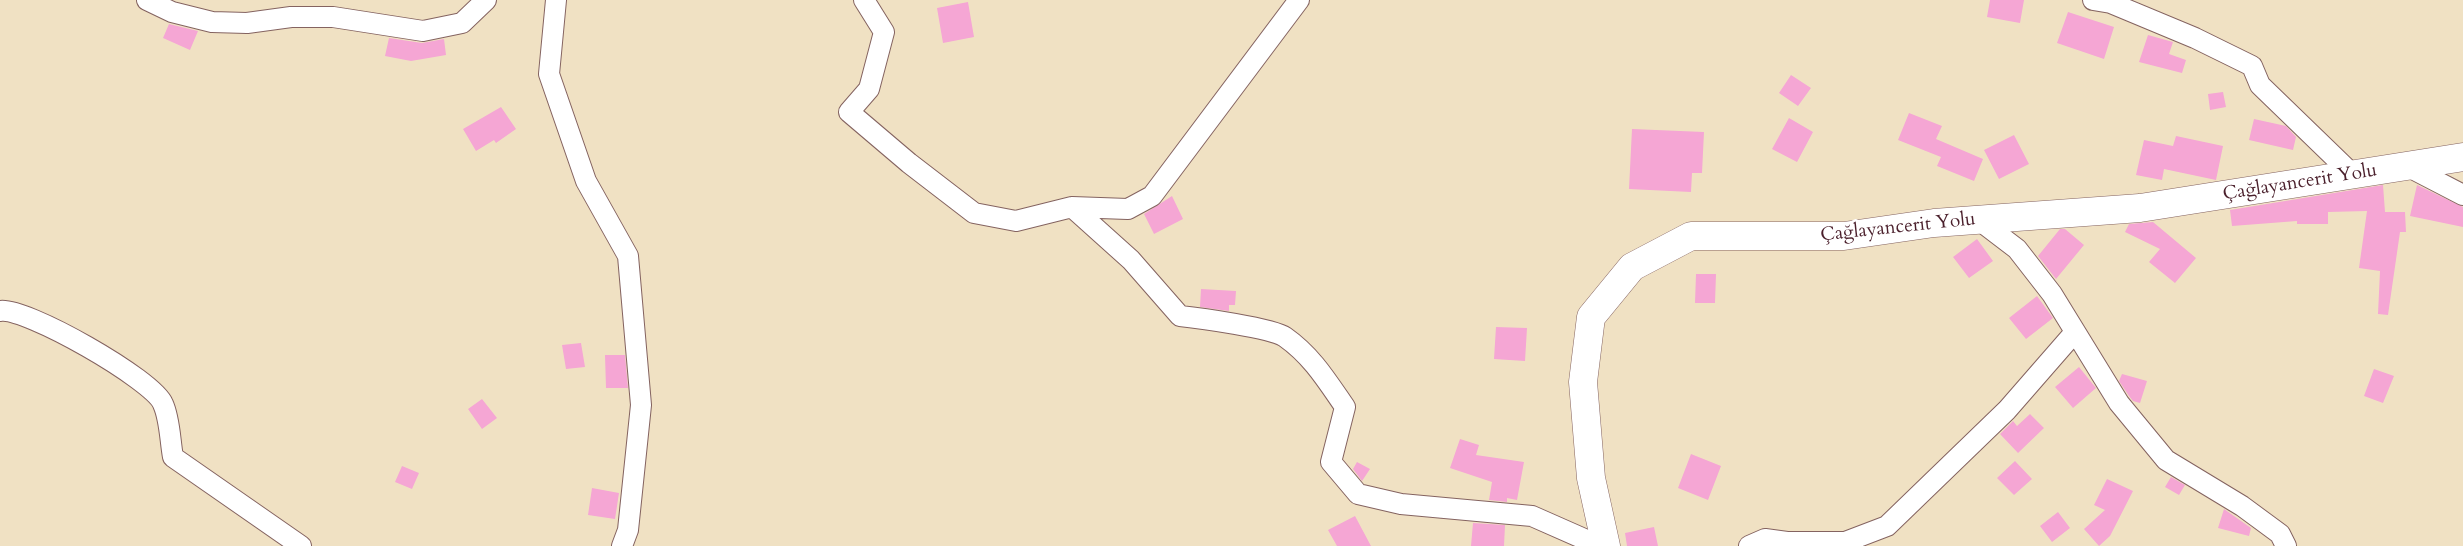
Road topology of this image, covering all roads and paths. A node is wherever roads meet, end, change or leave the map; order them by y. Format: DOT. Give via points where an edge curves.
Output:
graph roads {
  1 [pos="147,0"];
  2 [pos="486,0"];
  3 [pos="556,0"];
  4 [pos="864,0"];
  5 [pos="1299,0"];
  6 [pos="2093,0"];
  7 [pos="2463,158"];
  8 [pos="2408,166"];
  9 [pos="2353,174"];
  10 [pos="2463,195"];
  11 [pos="1072,207"];
  12 [pos="1980,220"];
  13 [pos="0,310"];
  14 [pos="2075,332"];
  15 [pos="1788,544"];
  16 [pos="300,546"];
  17 [pos="622,546"];
  18 [pos="1600,546"];
  19 [pos="1606,546"];
  20 [pos="1749,546"];
  21 [pos="2286,546"];
  1 -- 2 [label="street" via="172,12 212,22 333,17 423,32 462,23"];
  3 -- 17 [label="street" via="548,74 586,181 628,256 641,405 628,530"];
  4 -- 11 [label="street" via="884,32 869,89 849,112 974,213 1016,221"];
  5 -- 11 [label="street" via="1152,196 1128,209"];
  6 -- 9 [label="street" via="2119,6 2252,66 2260,85"];
  7 -- 8 [label="main road, Çağlayancerit Yolu"];
  8 -- 9 [label="main road, Çağlayancerit Yolu"];
  8 -- 10 [label="street"];
  9 -- 12 [label="main road, Çağlayancerit Yolu" via="2140,208"];
  11 -- 18 [label="street" via="1131,260 1180,316 1284,336 1316,364 1345,407 1331,462 1358,494 1402,504 1532,516"];
  12 -- 14 [label="street" via="2017,249 2052,294"];
  12 -- 19 [label="main road, Çağlayancerit Yolu" via="1844,236 1692,236 1632,268 1591,317 1583,382 1591,478"];
  13 -- 16 [label="street" via="6,309 36,320 123,367 163,403 173,457"];
  14 -- 15 [label="street" via="2007,410 1887,526 1845,542"];
  14 -- 21 [label="street" via="2119,403 2166,460 2242,506 2280,534"];
  15 -- 20 [label="street" via="1764,539"];
}
